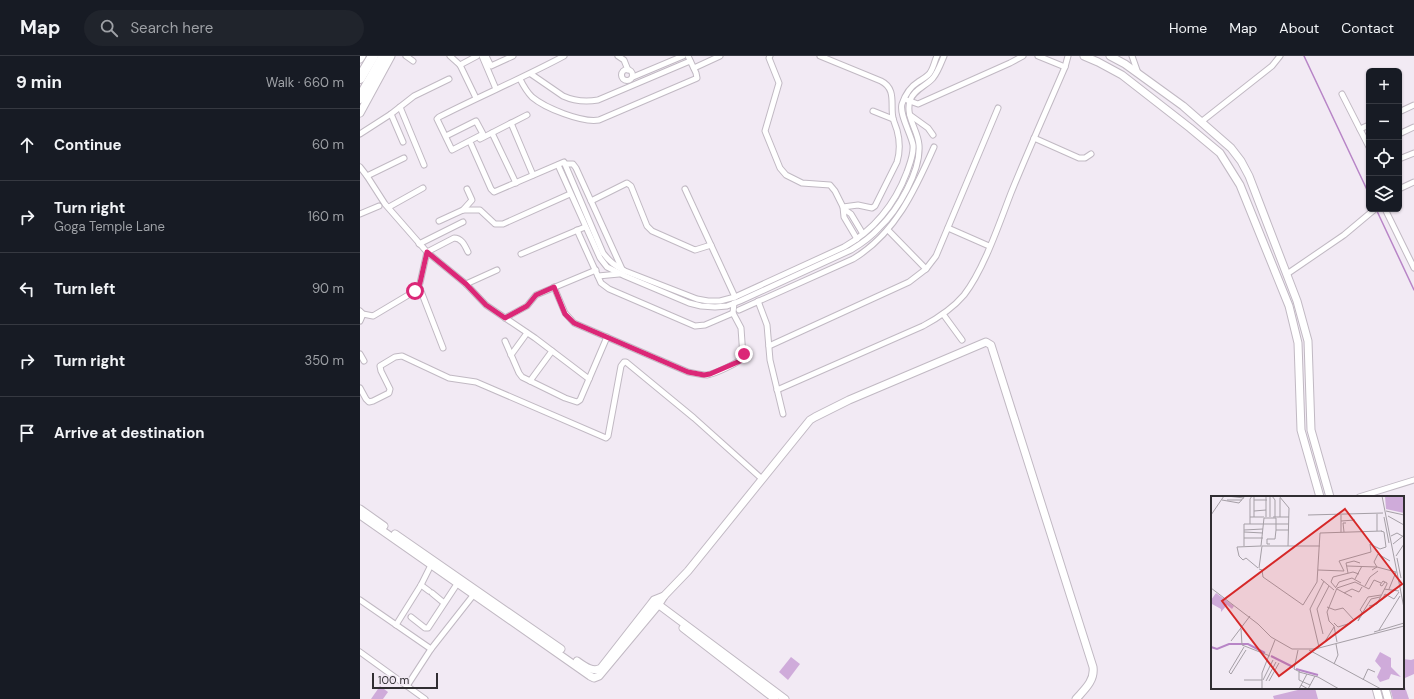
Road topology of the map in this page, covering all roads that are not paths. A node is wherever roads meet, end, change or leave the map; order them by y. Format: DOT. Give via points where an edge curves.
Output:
graph roads {
  1 [pos="362,56"];
  2 [pos="373,56"];
  3 [pos="384,56"];
  4 [pos="391,56"];
  5 [pos="406,56"];
  6 [pos="450,56"];
  7 [pos="477,56"];
  8 [pos="482,56"];
  9 [pos="486,56"];
  10 [pos="513,56"];
  11 [pos="564,56"];
  12 [pos="618,56"];
  13 [pos="683,56"];
  14 [pos="720,56"];
  15 [pos="770,56"];
  16 [pos="820,56"];
  17 [pos="937,56"];
  18 [pos="944,56"];
  19 [pos="1023,56"];
  20 [pos="1038,56"];
  21 [pos="1068,56"];
  22 [pos="1084,56"];
  23 [pos="1110,56"];
  24 [pos="1132,56"];
  25 [pos="1280,56"];
  26 [pos="689,58"];
  27 [pos="360,59"];
  28 [pos="1100,59"];
  29 [pos="413,60"];
  30 [pos="460,65"];
  31 [pos="1065,67"];
  32 [pos="694,68"];
  33 [pos="628,70"];
  34 [pos="1138,73"];
  35 [pos="531,74"];
  36 [pos="633,77"];
  37 [pos="360,78"];
  38 [pos="520,79"];
  39 [pos="449,80"];
  40 [pos="496,89"];
  41 [pos="1342,94"];
  42 [pos="360,98"];
  43 [pos="476,98"];
  44 [pos="907,100"];
  45 [pos="1414,105"];
  46 [pos="400,107"];
  47 [pos="998,108"];
  48 [pos="873,111"];
  49 [pos="1402,111"];
  50 [pos="360,113"];
  51 [pos="391,114"];
  52 [pos="910,114"];
  53 [pos="527,115"];
  54 [pos="893,119"];
  55 [pos="1201,122"];
  56 [pos="511,123"];
  57 [pos="1366,126"];
  58 [pos="1414,127"];
  59 [pos="1360,129"];
  60 [pos="492,133"];
  61 [pos="1402,133"];
  62 [pos="360,134"];
  63 [pos="933,135"];
  64 [pos="446,136"];
  65 [pos="1034,138"];
  66 [pos="1366,141"];
  67 [pos="403,142"];
  68 [pos="471,144"];
  69 [pos="934,147"];
  70 [pos="458,150"];
  71 [pos="1414,153"];
  72 [pos="1091,154"];
  73 [pos="404,158"];
  74 [pos="1402,158"];
  75 [pos="564,163"];
  76 [pos="424,165"];
  77 [pos="558,165"];
  78 [pos="360,167"];
  79 [pos="533,175"];
  80 [pos="367,176"];
  81 [pos="1414,182"];
  82 [pos="516,183"];
  83 [pos="423,188"];
  84 [pos="1402,188"];
  85 [pos="466,189"];
  86 [pos="685,189"];
  87 [pos="570,194"];
  88 [pos="590,201"];
  89 [pos="379,206"];
  90 [pos="389,207"];
  91 [pos="843,208"];
  92 [pos="463,210"];
  93 [pos="1372,212"];
  94 [pos="1386,212"];
  95 [pos="360,214"];
  96 [pos="439,221"];
  97 [pos="878,221"];
  98 [pos="463,222"];
  99 [pos="882,225"];
  100 [pos="585,227"];
  101 [pos="948,228"];
  102 [pos="577,230"];
  103 [pos="888,230"];
  104 [pos="860,237"];
  105 [pos="863,243"];
  106 [pos="419,244"];
  107 [pos="711,245"];
  108 [pos="990,246"];
  109 [pos="427,252"];
  110 [pos="468,252"];
  111 [pos="520,254"];
  112 [pos="1414,268"];
  113 [pos="926,269"];
  114 [pos="497,270"];
  115 [pos="621,272"];
  116 [pos="597,273"];
  117 [pos="1287,274"];
  118 [pos="466,284"];
  119 [pos="419,286"];
  120 [pos="554,287"];
  121 [pos="754,292"];
  122 [pos="735,297"];
  123 [pos="758,301"];
  124 [pos="734,304"];
  125 [pos="739,310"];
  126 [pos="361,313"];
  127 [pos="733,313"];
  128 [pos="943,314"];
  129 [pos="505,318"];
  130 [pos="360,321"];
  131 [pos="527,333"];
  132 [pos="607,337"];
  133 [pos="962,340"];
  134 [pos="505,341"];
  135 [pos="769,346"];
  136 [pos="443,348"];
  137 [pos="552,351"];
  138 [pos="360,354"];
  139 [pos="511,354"];
  140 [pos="364,361"];
  141 [pos="1309,371"];
  142 [pos="1299,372"];
  143 [pos="589,379"];
  144 [pos="530,381"];
  145 [pos="360,388"];
  146 [pos="777,390"];
  147 [pos="783,414"];
  148 [pos="762,479"];
  149 [pos="1414,480"];
  150 [pos="1320,496"];
  151 [pos="1330,496"];
  152 [pos="1362,496"];
  153 [pos="360,509"];
  154 [pos="360,515"];
  155 [pos="431,564"];
  156 [pos="459,581"];
  157 [pos="421,585"];
  158 [pos="475,593"];
  159 [pos="360,600"];
  160 [pos="444,603"];
  161 [pos="655,604"];
  162 [pos="411,617"];
  163 [pos="396,625"];
  164 [pos="430,649"];
  165 [pos="360,652"];
  166 [pos="407,686"];
  167 [pos="1376,689"];
  168 [pos="1385,689"];
  169 [pos="425,699"];
  170 [pos="775,699"];
  171 [pos="785,699"];
  172 [pos="1076,699"];
  173 [pos="1379,699"];
  174 [pos="1388,699"];
  1 -- 27 [label="street"];
  2 -- 37 [label="highway"];
  3 -- 42 [label="highway"];
  4 -- 50 [label="street"];
  5 -- 29 [label="street"];
  6 -- 30 [label="street"];
  7 -- 30 [label="street"];
  8 -- 40 [label="street"];
  9 -- 10 [label="street" via="491,66"];
  11 -- 35 [label="street"];
  12 -- 33 [label="street" via="624,60"];
  13 -- 36 [label="street"];
  14 -- 32 [label="street"];
  15 -- 91 [label="street" via="779,83 765,131 780,168 786,175 802,183 830,185"];
  16 -- 54 [label="street" via="885,83 892,93"];
  17 -- 44 [label="street" via="929,74 910,89"];
  18 -- 44 [label="street" via="934,77"];
  19 -- 44 [label="street" via="918,104"];
  20 -- 31 [label="street"];
  21 -- 31 [label="street"];
  22 -- 28 [label="street"];
  23 -- 34 [label="street"];
  24 -- 34 [label="street"];
  25 -- 55 [label="street" via="1272,66"];
  26 -- 32 [label="street"];
  26 -- 35 [label="street" via="598,100 589,101 569,99"];
  28 -- 142 [label="street" via="1220,153 1235,175 1289,306 1298,343"];
  30 -- 43 [label="street"];
  31 -- 65 [label="street"];
  32 -- 38 [label="street" via="697,76 695,79 594,121 575,118 539,102"];
  33 -- 36 [label="street" via="632,71"];
  33 -- 36 [label="street" via="622,73 622,78 629,81"];
  34 -- 55 [label="street"];
  35 -- 38 [label="street"];
  38 -- 40 [label="street"];
  39 -- 46 [label="street" via="414,96"];
  40 -- 43 [label="street"];
  41 -- 59 [label="street"];
  43 -- 64 [label="street" via="437,119"];
  44 -- 52 [label="street"];
  44 -- 97 [label="street" via="902,104 902,111 913,151 900,189"];
  45 -- 49 [label="street"];
  46 -- 51 [label="street"];
  46 -- 76 [label="street"];
  47 -- 101 [label="street"];
  48 -- 54 [label="street"];
  51 -- 62 [label="street"];
  51 -- 67 [label="street"];
  52 -- 63 [label="street"];
  52 -- 99 [label="street" via="918,138 918,160 907,189"];
  53 -- 56 [label="street"];
  54 -- 91 [label="street" via="899,139 899,154 878,204 872,208 858,205"];
  55 -- 117 [label="street" via="1231,148 1241,161"];
  56 -- 60 [label="street"];
  56 -- 79 [label="street"];
  57 -- 59 [label="street"];
  58 -- 61 [label="street"];
  59 -- 66 [label="street"];
  60 -- 68 [label="street"];
  60 -- 82 [label="street"];
  64 -- 64 [label="street" via="476,121 483,134 452,150"];
  65 -- 72 [label="street" via="1079,158"];
  65 -- 108 [label="street"];
  68 -- 70 [label="street"];
  68 -- 82 [label="street" via="492,191 496,192"];
  69 -- 103 [label="street" via="913,193"];
  71 -- 74 [label="street"];
  73 -- 80 [label="street"];
  75 -- 77 [label="street"];
  75 -- 88 [label="street" via="573,164 576,168"];
  75 -- 115 [label="street" via="603,252"];
  77 -- 79 [label="street"];
  77 -- 87 [label="street"];
  78 -- 80 [label="street"];
  79 -- 82 [label="street"];
  80 -- 90 [label="street"];
  81 -- 84 [label="street"];
  83 -- 90 [label="street"];
  85 -- 92 [label="street" via="472,200"];
  86 -- 107 [label="street"];
  87 -- 92 [label="street" via="498,224 480,210"];
  87 -- 100 [label="street"];
  88 -- 107 [label="street" via="625,183 631,186 647,226 652,231 696,250"];
  88 -- 115 [label="street"];
  89 -- 95 [label="street"];
  90 -- 106 [label="street"];
  91 -- 104 [label="street" via="843,214"];
  91 -- 104 [label="street" via="851,214"];
  92 -- 96 [label="street"];
  93 -- 117 [label="street" via="1344,235"];
  94 -- 112 [label="street"];
  97 -- 99 [label="street"];
  97 -- 104 [label="street"];
  98 -- 106 [label="street"];
  99 -- 103 [label="street"];
  99 -- 105 [label="street"];
  100 -- 102 [label="street"];
  100 -- 115 [label="street" via="603,263"];
  101 -- 108 [label="street"];
  101 -- 113 [label="street" via="936,256"];
  102 -- 111 [label="street"];
  102 -- 116 [label="street"];
  103 -- 113 [label="street"];
  103 -- 123 [label="street" via="866,251 852,259"];
  104 -- 105 [label="street"];
  104 -- 121 [label="street" via="832,254"];
  105 -- 121 [label="street"];
  106 -- 109 [label="street"];
  107 -- 122 [label="street"];
  108 -- 128 [label="street" via="966,292"];
  109 -- 110 [label="street" via="454,238 463,242"];
  109 -- 118 [label="street"];
  109 -- 119 [label="street"];
  113 -- 135 [label="street" via="909,282"];
  114 -- 118 [label="street"];
  115 -- 116 [label="street"];
  115 -- 122 [label="street" via="697,299 720,301"];
  115 -- 124 [label="street" via="689,303 715,307"];
  116 -- 120 [label="street"];
  116 -- 127 [label="street" via="603,286 695,326 705,325"];
  117 -- 141 [label="street" via="1308,341"];
  118 -- 129 [label="street" via="486,305"];
  119 -- 126 [label="street" via="413,293 373,316"];
  119 -- 136 [label="street"];
  120 -- 129 [label="street" via="536,295 527,306"];
  120 -- 132 [label="street" via="569,318"];
  121 -- 122 [label="street"];
  121 -- 123 [label="street"];
  121 -- 124 [label="street"];
  123 -- 125 [label="street"];
  123 -- 135 [label="street" via="767,325"];
  124 -- 127 [label="street"];
  126 -- 130 [label="street"];
  127 -- 132 [label="street" via="741,328 743,357 740,361 710,374 688,372"];
  128 -- 133 [label="street"];
  128 -- 146 [label="street" via="923,326"];
  129 -- 131 [label="street"];
  131 -- 137 [label="street"];
  131 -- 139 [label="street"];
  132 -- 143 [label="street"];
  134 -- 139 [label="street"];
  135 -- 146 [label="street"];
  137 -- 143 [label="street"];
  137 -- 144 [label="street"];
  138 -- 140 [label="street"];
  139 -- 144 [label="street" via="519,373"];
  141 -- 142 [label="street"];
  141 -- 151 [label="street" via="1311,430"];
  142 -- 150 [label="street" via="1301,430"];
  143 -- 144 [label="street" via="577,402"];
  145 -- 148 [label="street" via="369,402 389,393 380,366 399,355 452,379 476,382 606,438 621,366 626,362"];
  146 -- 147 [label="street"];
  148 -- 161 [label="street" via="688,571"];
  148 -- 172 [label="street" via="815,417 848,400 988,342 1093,667 1091,681"];
  149 -- 152 [label="street"];
  153 -- 156 [label="street"];
  154 -- 155 [label="street"];
  155 -- 156 [label="street"];
  155 -- 157 [label="street"];
  156 -- 158 [label="street"];
  156 -- 160 [label="street"];
  157 -- 160 [label="street"];
  157 -- 163 [label="street"];
  158 -- 161 [label="street" via="594,678 600,676"];
  158 -- 164 [label="street"];
  159 -- 163 [label="street"];
  160 -- 162 [label="street" via="428,628"];
  161 -- 170 [label="street"];
  161 -- 171 [label="street"];
  163 -- 164 [label="street"];
  164 -- 166 [label="street"];
  165 -- 166 [label="street"];
  166 -- 169 [label="street"];
  167 -- 173 [label="street"];
  168 -- 174 [label="street"];
}
